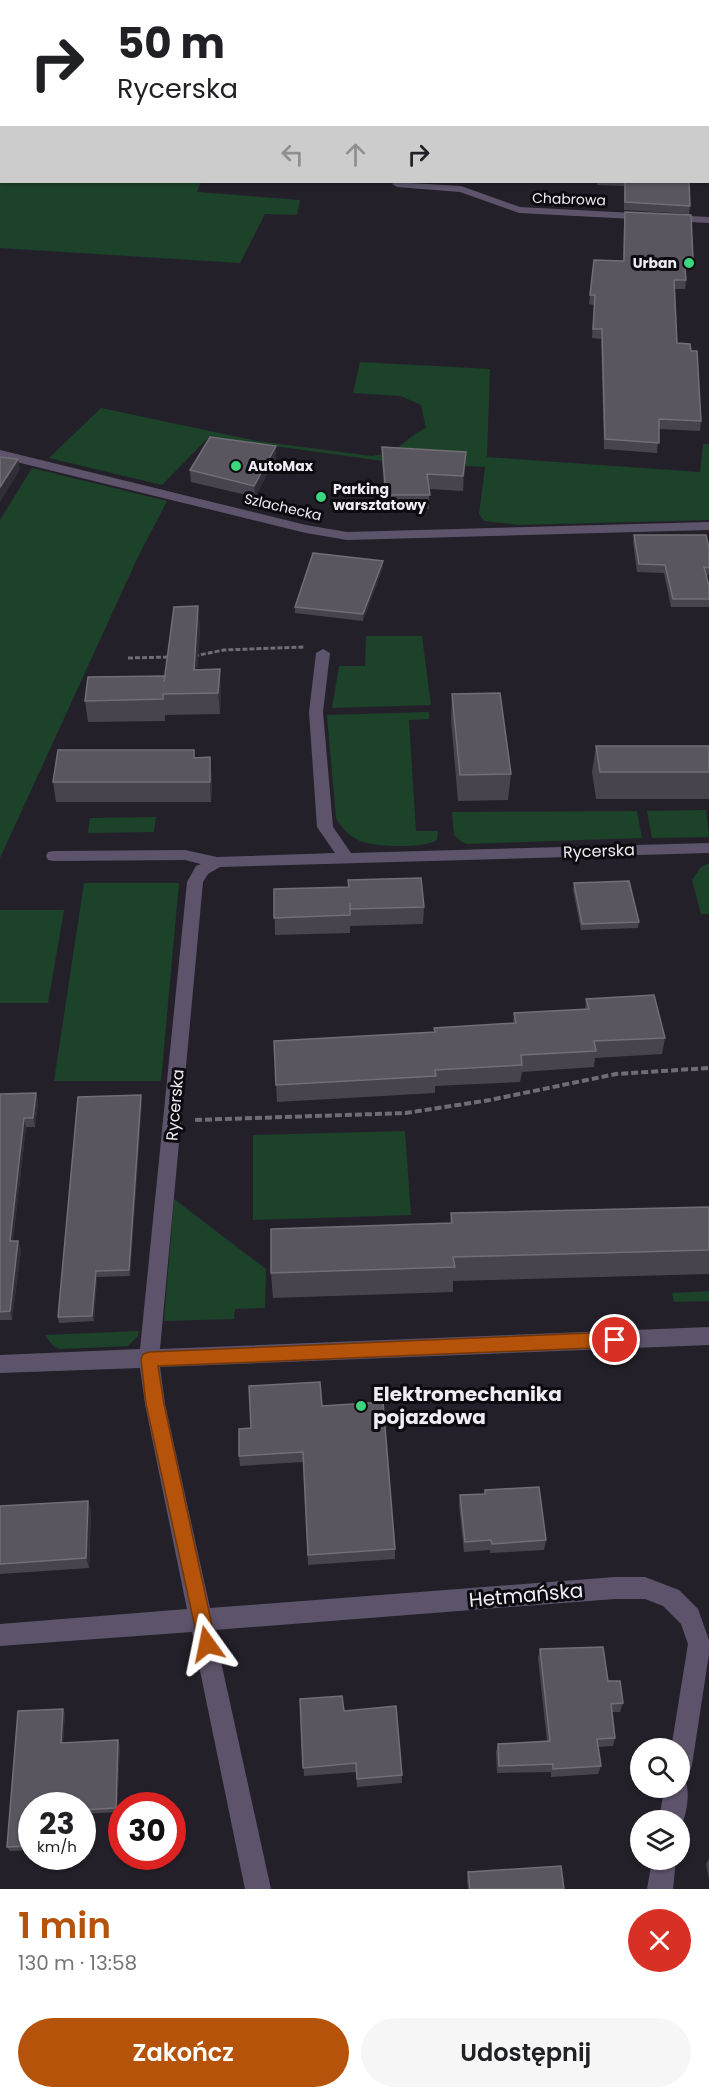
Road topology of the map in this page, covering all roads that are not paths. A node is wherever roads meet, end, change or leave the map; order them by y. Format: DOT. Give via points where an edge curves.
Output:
graph roads {
  1 [pos="397,184"];
  2 [pos="709,220"];
  3 [pos="0,454"];
  4 [pos="709,526"];
  5 [pos="323,653"];
  6 [pos="709,848"];
  7 [pos="54,856"];
  8 [pos="346,858"];
  9 [pos="217,862"];
  10 [pos="709,1336"];
  11 [pos="149,1359"];
  12 [pos="0,1364"];
  13 [pos="202,1621"];
  14 [pos="0,1635"];
  15 [pos="684,1738"];
  16 [pos="663,1870"];
  17 [pos="258,1889"];
  18 [pos="660,1889"];
  1 -- 2 [label="street, Chabrowa" via="461,189 519,210"];
  3 -- 4 [label="street, Szlachecka" via="306,530 347,536"];
  5 -- 8 [label="street" via="316,712 326,827"];
  6 -- 8 [label="street, Rycerska"];
  7 -- 9 [label="street, Rycerska" via="185,855"];
  8 -- 9 [label="street, Rycerska"];
  9 -- 11 [label="street, Rycerska" via="202,870 195,882"];
  10 -- 11 [label="street"];
  11 -- 12 [label="street"];
  11 -- 13 [label="street" via="155,1404"];
  13 -- 14 [label="street, Hetmańska"];
  13 -- 15 [label="street, Hetmańska" via="645,1588 670,1598 690,1617 699,1644"];
  13 -- 17 [label="street"];
  16 -- 18 [label="street"];
}
